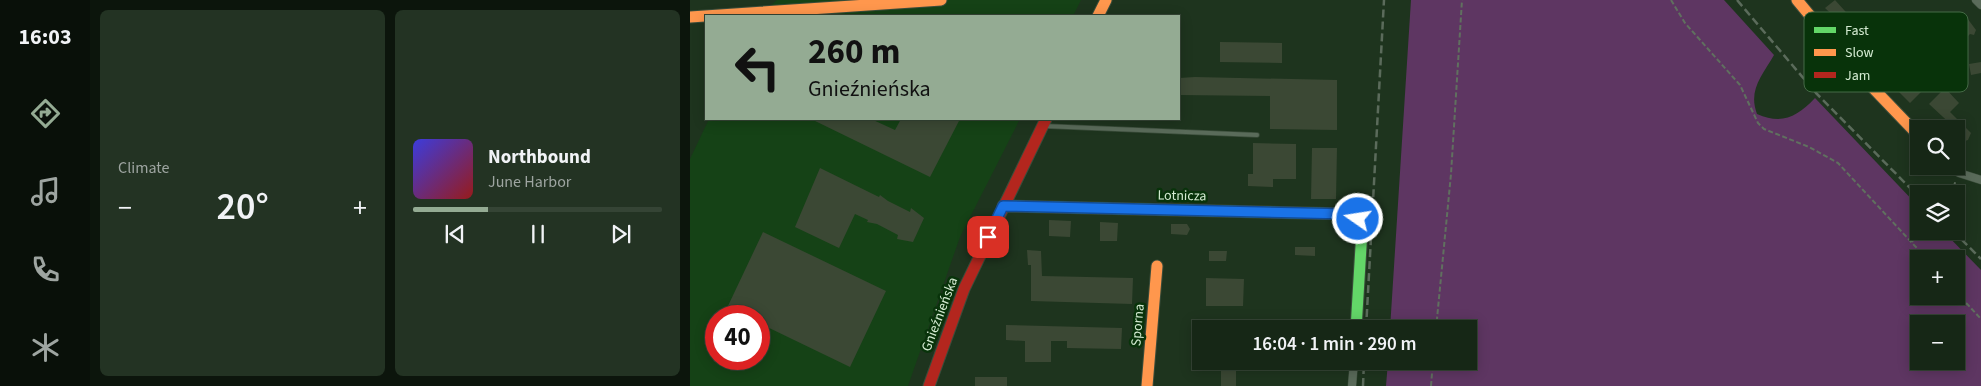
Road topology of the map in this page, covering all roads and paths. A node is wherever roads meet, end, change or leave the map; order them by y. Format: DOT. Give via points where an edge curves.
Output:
graph roads {
  1 [pos="941,0"];
  2 [pos="1106,0"];
  3 [pos="1462,0"];
  4 [pos="1671,0"];
  5 [pos="1797,0"];
  6 [pos="1976,0"];
  7 [pos="1981,5"];
  8 [pos="1807,12"];
  9 [pos="720,15"];
  10 [pos="1098,15"];
  11 [pos="705,16"];
  12 [pos="690,17"];
  13 [pos="1877,92"];
  14 [pos="1045,122"];
  15 [pos="1910,127"];
  16 [pos="1256,135"];
  17 [pos="1965,175"];
  18 [pos="1981,180"];
  19 [pos="1003,206"];
  20 [pos="1912,242"];
  21 [pos="1919,250"];
  22 [pos="1157,266"];
  23 [pos="1965,302"];
  24 [pos="1357,320"];
  25 [pos="1437,320"];
  26 [pos="1981,320"];
  27 [pos="1353,370"];
  28 [pos="1433,370"];
  29 [pos="929,386"];
  30 [pos="1147,386"];
  31 [pos="1352,386"];
  32 [pos="1432,386"];
  1 -- 9 [label="street"];
  2 -- 10 [label="street"];
  3 -- 25 [label="path" via="1451,174"];
  4 -- 20 [label="path" via="1685,23 1740,85 1758,123 1764,129 1838,163"];
  5 -- 8 [label="street"];
  6 -- 7 [label="street"];
  11 -- 12 [label="street"];
  13 -- 15 [label="street"];
  14 -- 16 [label="lane"];
  14 -- 19 [label="street, Gnieźnieńska"];
  17 -- 18 [label="street"];
  19 -- 24 [label="street, Lotnicza" via="1349,214 1358,219 1362,230"];
  19 -- 29 [label="street, Gnieźnieńska" via="957,306"];
  20 -- 21 [label="path"];
  22 -- 30 [label="street, Sporna"];
  23 -- 26 [label="path"];
  27 -- 31 [label="street"];
  28 -- 32 [label="path"];
}
